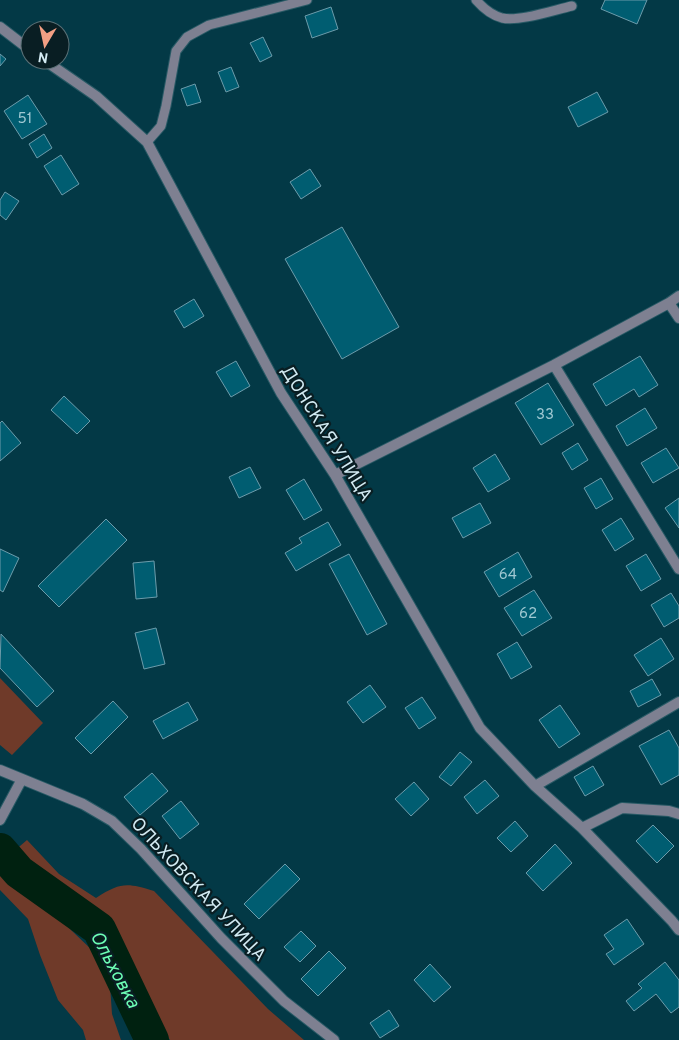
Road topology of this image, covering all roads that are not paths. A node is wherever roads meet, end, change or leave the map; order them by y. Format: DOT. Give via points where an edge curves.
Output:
graph roads {
  1 [pos="307,0"];
  2 [pos="476,0"];
  3 [pos="572,6"];
  4 [pos="0,27"];
  5 [pos="20,42"];
  6 [pos="58,70"];
  7 [pos="147,142"];
  8 [pos="679,296"];
  9 [pos="669,303"];
  10 [pos="679,318"];
  11 [pos="554,365"];
  12 [pos="335,475"];
  13 [pos="679,570"];
  14 [pos="679,702"];
  15 [pos="0,770"];
  16 [pos="22,779"];
  17 [pos="535,786"];
  18 [pos="679,814"];
  19 [pos="0,820"];
  20 [pos="582,828"];
  21 [pos="679,930"];
  22 [pos="334,1040"];
  1 -- 7 [label="lane" via="209,25 187,37 176,51 160,126"];
  2 -- 3 [label="lane" via="485,10 502,18 526,17"];
  4 -- 5 [label="street"];
  6 -- 7 [label="street, ДОНСКАЯ УЛИЦА" via="96,96"];
  7 -- 12 [label="street, ДОНСКАЯ УЛИЦА" via="281,393"];
  8 -- 9 [label="street"];
  9 -- 10 [label="street"];
  9 -- 11 [label="street"];
  11 -- 12 [label="street"];
  11 -- 13 [label="street"];
  12 -- 17 [label="street, ДОНСКАЯ УЛИЦА" via="480,728"];
  14 -- 17 [label="street"];
  15 -- 16 [label="street, ОЛЬХОВСКАЯ УЛИЦА"];
  16 -- 19 [label="street"];
  16 -- 22 [label="street, ОЛЬХОВСКАЯ УЛИЦА" via="83,804 112,821 284,1001"];
  17 -- 20 [label="street, ДОНСКАЯ УЛИЦА"];
  18 -- 20 [label="street" via="622,808"];
  20 -- 21 [label="street, ДОНСКАЯ УЛИЦА"];
}
